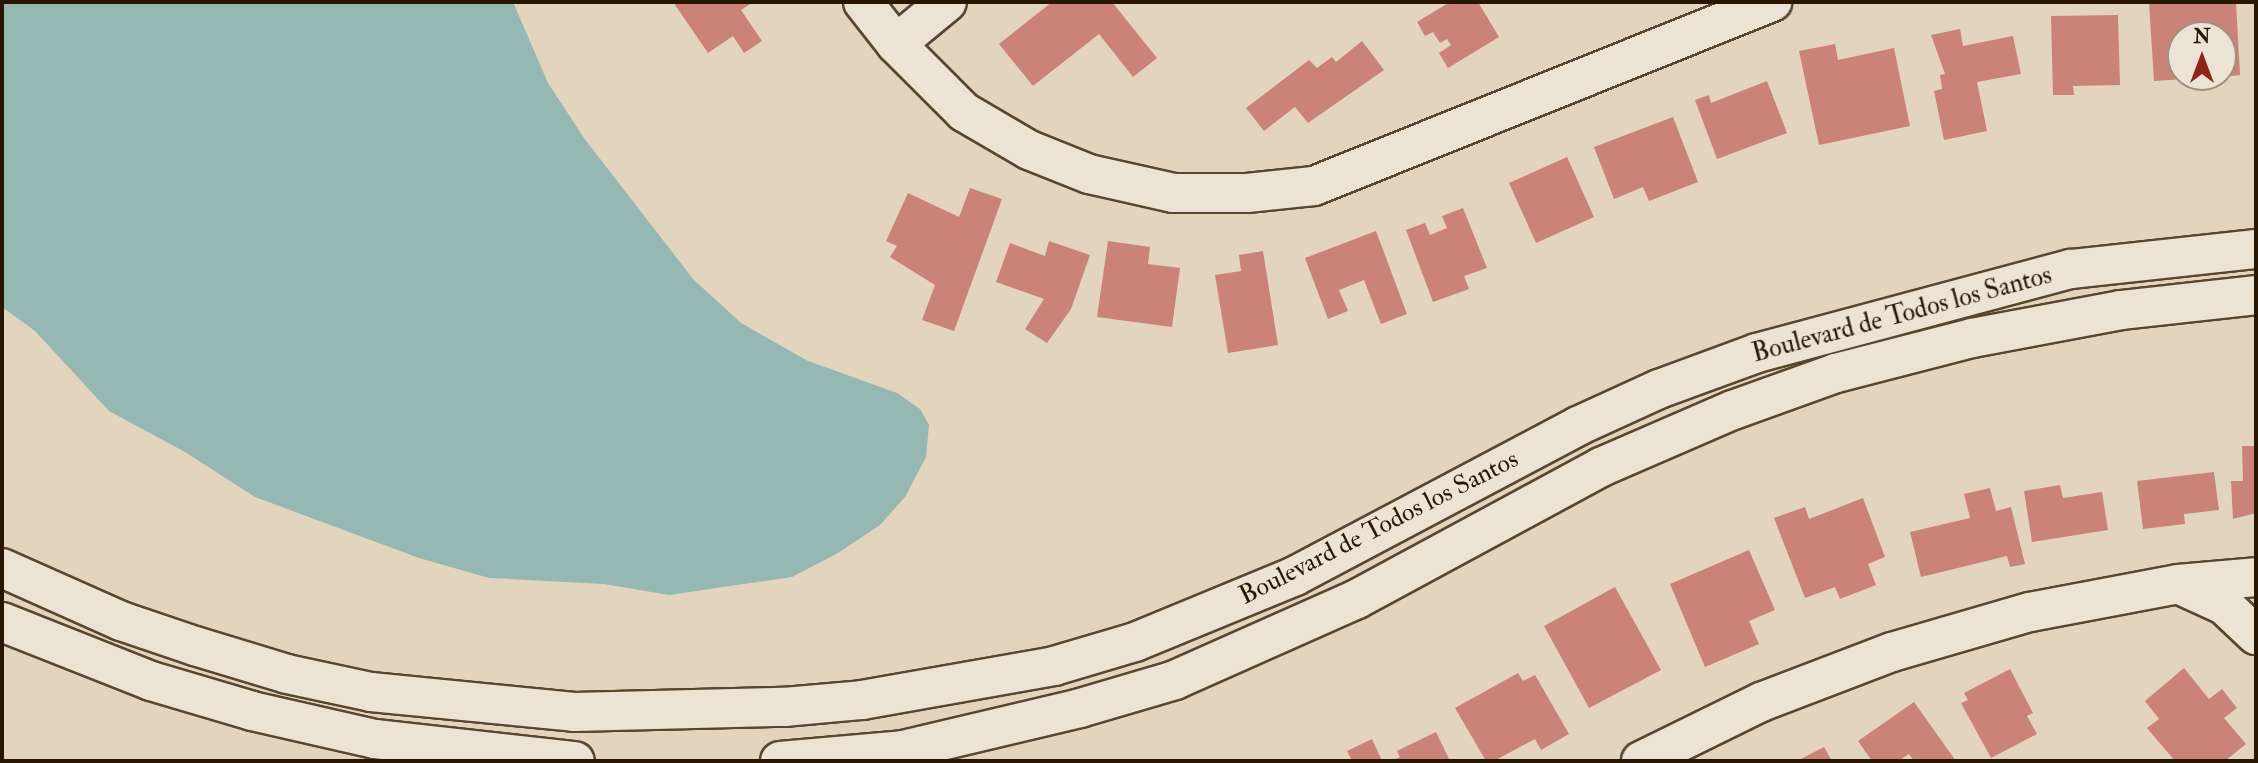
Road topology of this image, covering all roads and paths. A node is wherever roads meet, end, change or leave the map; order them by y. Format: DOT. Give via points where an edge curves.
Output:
graph roads {
  1 [pos="863,2"];
  2 [pos="947,2"];
  3 [pos="1774,3"];
  4 [pos="896,44"];
  5 [pos="2256,249"];
  6 [pos="2256,295"];
  7 [pos="2,568"];
  8 [pos="2256,577"];
  9 [pos="2178,584"];
  10 [pos="2,622"];
  11 [pos="2256,635"];
  12 [pos="575,761"];
  13 [pos="780,761"];
  14 [pos="1641,761"];
  1 -- 4 [label="street"];
  2 -- 4 [label="street"];
  3 -- 4 [label="street" via="1314,186 1247,193 1173,193 1088,174 1029,150 964,112"];
  5 -- 7 [label="street, Boulevard de Todos los Santos" via="2071,269 1757,353 1659,388 1295,576 1148,637 1054,666 862,700 771,708 574,712 371,692 287,674 195,646 121,621"];
  6 -- 13 [label="street, Boulevard de Todos los Santos" via="2080,317 1972,338 1836,373 1733,410 1601,467 1357,600 1175,680 903,750"];
  8 -- 9 [label="street"];
  9 -- 11 [label="street" via="2224,605"];
  9 -- 14 [label="street" via="2030,612 1892,652 1761,702"];
  10 -- 12 [label="street" via="151,681 252,711 375,738"];
}
